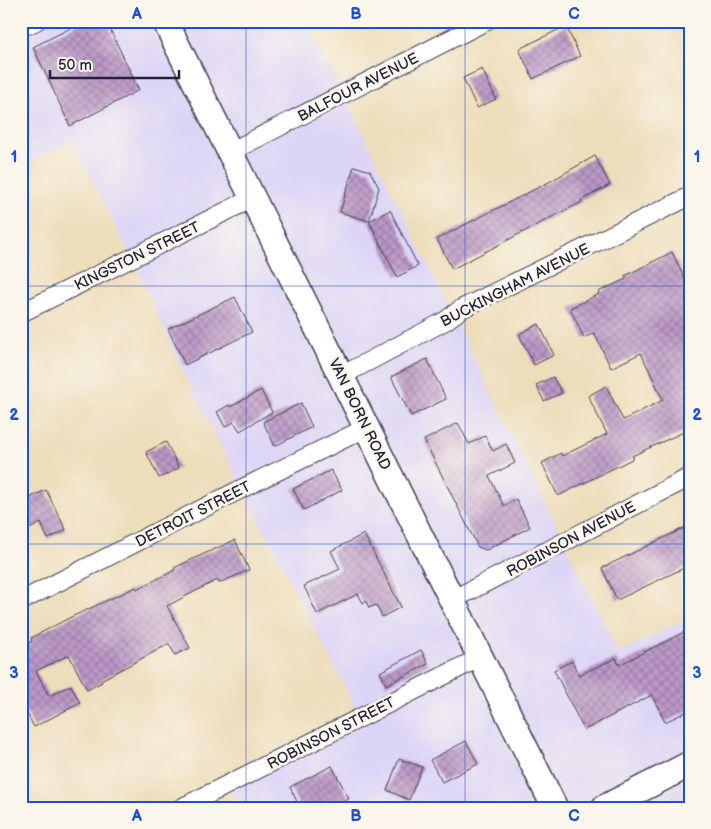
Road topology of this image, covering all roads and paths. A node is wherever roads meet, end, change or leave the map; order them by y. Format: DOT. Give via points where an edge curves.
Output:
graph roads {
  1 [pos="36,21"];
  2 [pos="165,21"];
  3 [pos="486,21"];
  4 [pos="21,28"];
  5 [pos="230,152"];
  6 [pos="690,196"];
  7 [pos="252,198"];
  8 [pos="21,313"];
  9 [pos="341,376"];
  10 [pos="366,428"];
  11 [pos="690,477"];
  12 [pos="452,600"];
  13 [pos="21,601"];
  14 [pos="481,658"];
  15 [pos="690,764"];
  16 [pos="181,808"];
  17 [pos="555,808"];
  18 [pos="604,808"];
  1 -- 4 [label="street"];
  2 -- 5 [label="main road, VAN BORN ROAD"];
  3 -- 5 [label="street, BALFOUR AVENUE"];
  5 -- 7 [label="main road, VAN BORN ROAD"];
  6 -- 9 [label="street, BUCKINGHAM AVENUE" via="461,309 445,321"];
  7 -- 8 [label="street, KINGSTON STREET"];
  7 -- 9 [label="main road, VAN BORN ROAD"];
  9 -- 10 [label="main road, VAN BORN ROAD"];
  10 -- 12 [label="main road, VAN BORN ROAD"];
  10 -- 13 [label="street, DETROIT STREET"];
  11 -- 12 [label="street, ROBINSON AVENUE"];
  12 -- 14 [label="main road, VAN BORN ROAD"];
  14 -- 16 [label="street, ROBINSON STREET"];
  14 -- 17 [label="main road, VAN BORN ROAD"];
  15 -- 18 [label="main road"];
}
